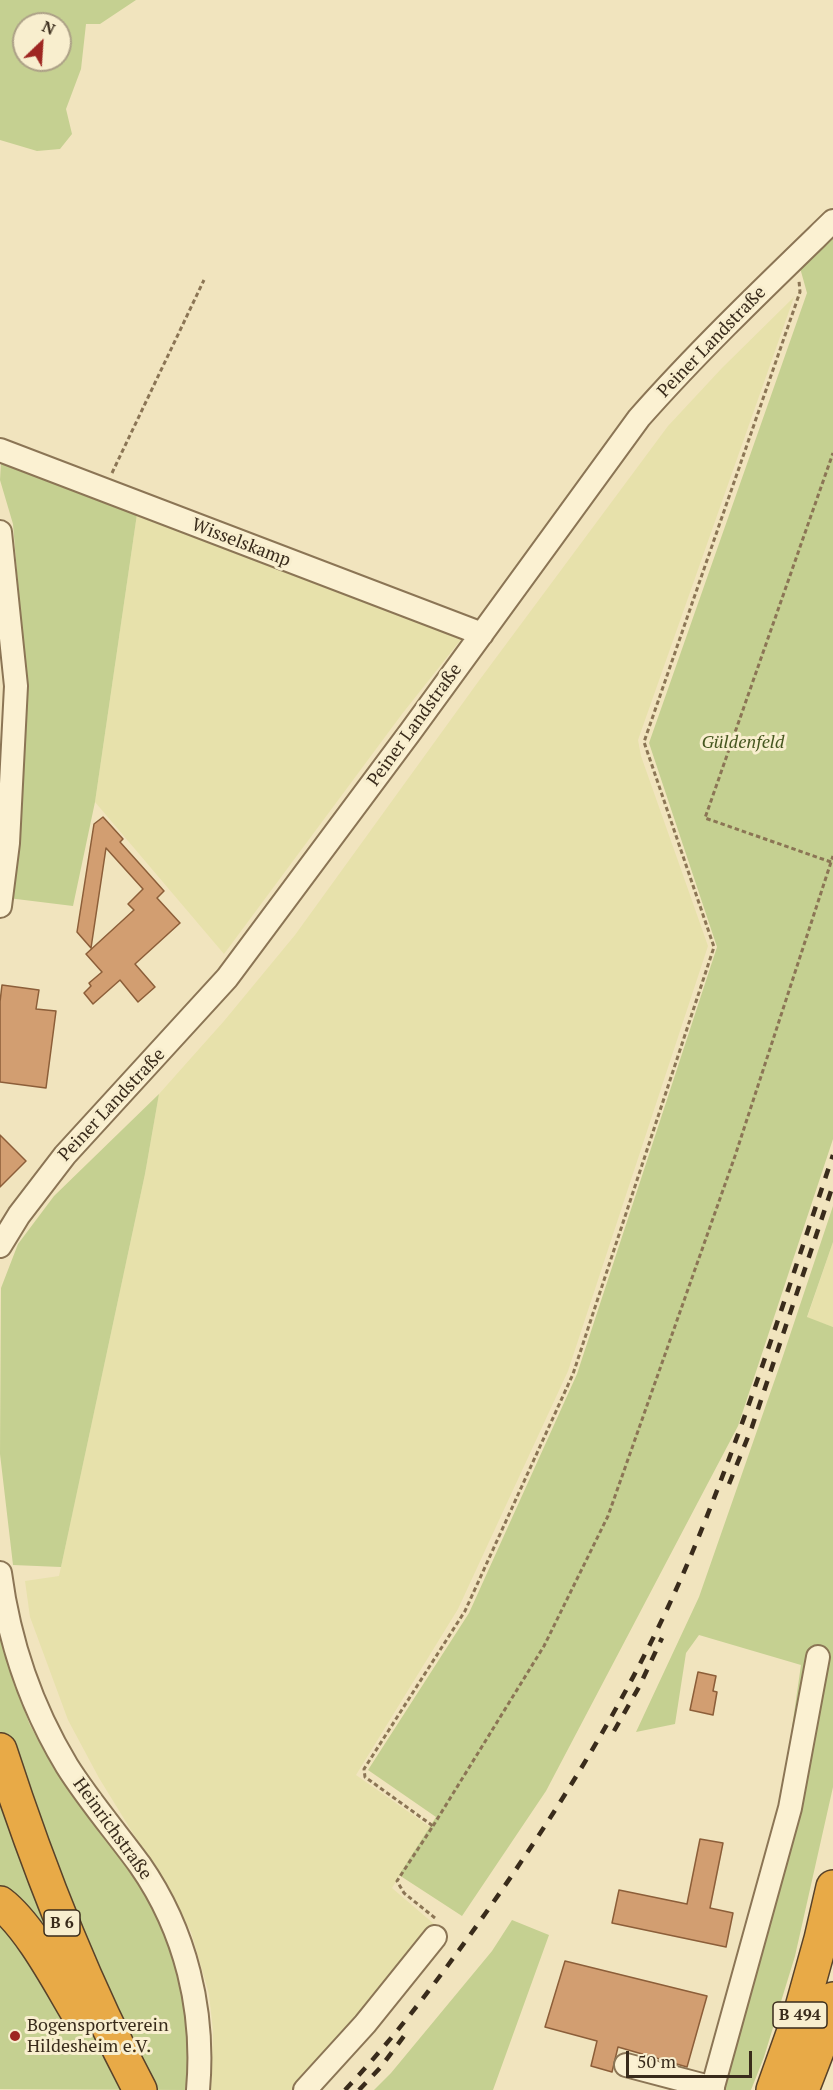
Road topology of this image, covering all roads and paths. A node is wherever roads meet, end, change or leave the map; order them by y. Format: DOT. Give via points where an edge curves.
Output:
graph roads {
  1 [pos="833,221"];
  2 [pos="799,276"];
  3 [pos="204,280"];
  4 [pos="0,450"];
  5 [pos="833,453"];
  6 [pos="103,491"];
  7 [pos="0,532"];
  8 [pos="482,634"];
  9 [pos="833,856"];
  10 [pos="831,862"];
  11 [pos="0,906"];
  12 [pos="1,1239"];
  13 [pos="0,1574"];
  14 [pos="818,1657"];
  15 [pos="0,1750"];
  16 [pos="0,1816"];
  17 [pos="434,1826"];
  18 [pos="833,1887"];
  19 [pos="0,1903"];
  20 [pos="435,1937"];
  21 [pos="833,1999"];
  22 [pos="76,2010"];
  23 [pos="626,2065"];
  24 [pos="712,2089"];
  25 [pos="117,2090"];
  26 [pos="140,2090"];
  27 [pos="198,2090"];
  28 [pos="305,2090"];
  29 [pos="773,2090"];
  30 [pos="802,2090"];
  1 -- 8 [label="street, Peiner Landstraße" via="680,372 639,418"];
  2 -- 17 [label="path" via="801,292 644,742 714,947 573,1374 465,1611 364,1769 364,1777"];
  3 -- 6 [label="path"];
  4 -- 6 [label="street, Wisselskamp"];
  5 -- 10 [label="path" via="705,818"];
  6 -- 8 [label="street, Wisselskamp"];
  7 -- 11 [label="street" via="16,686 8,843"];
  8 -- 12 [label="street, Peiner Landstraße" via="227,978 65,1155"];
  9 -- 10 [label="path"];
  10 -- 17 [label="path" via="735,1156 608,1516 544,1646"];
  13 -- 27 [label="street, Heinrichstraße" via="16,1648 51,1738 141,1867 170,1917 196,2006"];
  14 -- 24 [label="street" via="790,1808"];
  15 -- 26 [label="highway, B 6" via="69,1941"];
  16 -- 22 [label="highway, B 6"];
  17 -- 20 [label="path" via="397,1881 404,1893 438,1920 442,1927"];
  18 -- 29 [label="highway, B 494" via="822,1939"];
  19 -- 22 [label="highway" via="45,1958"];
  20 -- 28 [label="street"];
  21 -- 30 [label="highway, B 494"];
  22 -- 25 [label="highway, B 6"];
  23 -- 24 [label="street"];
}
